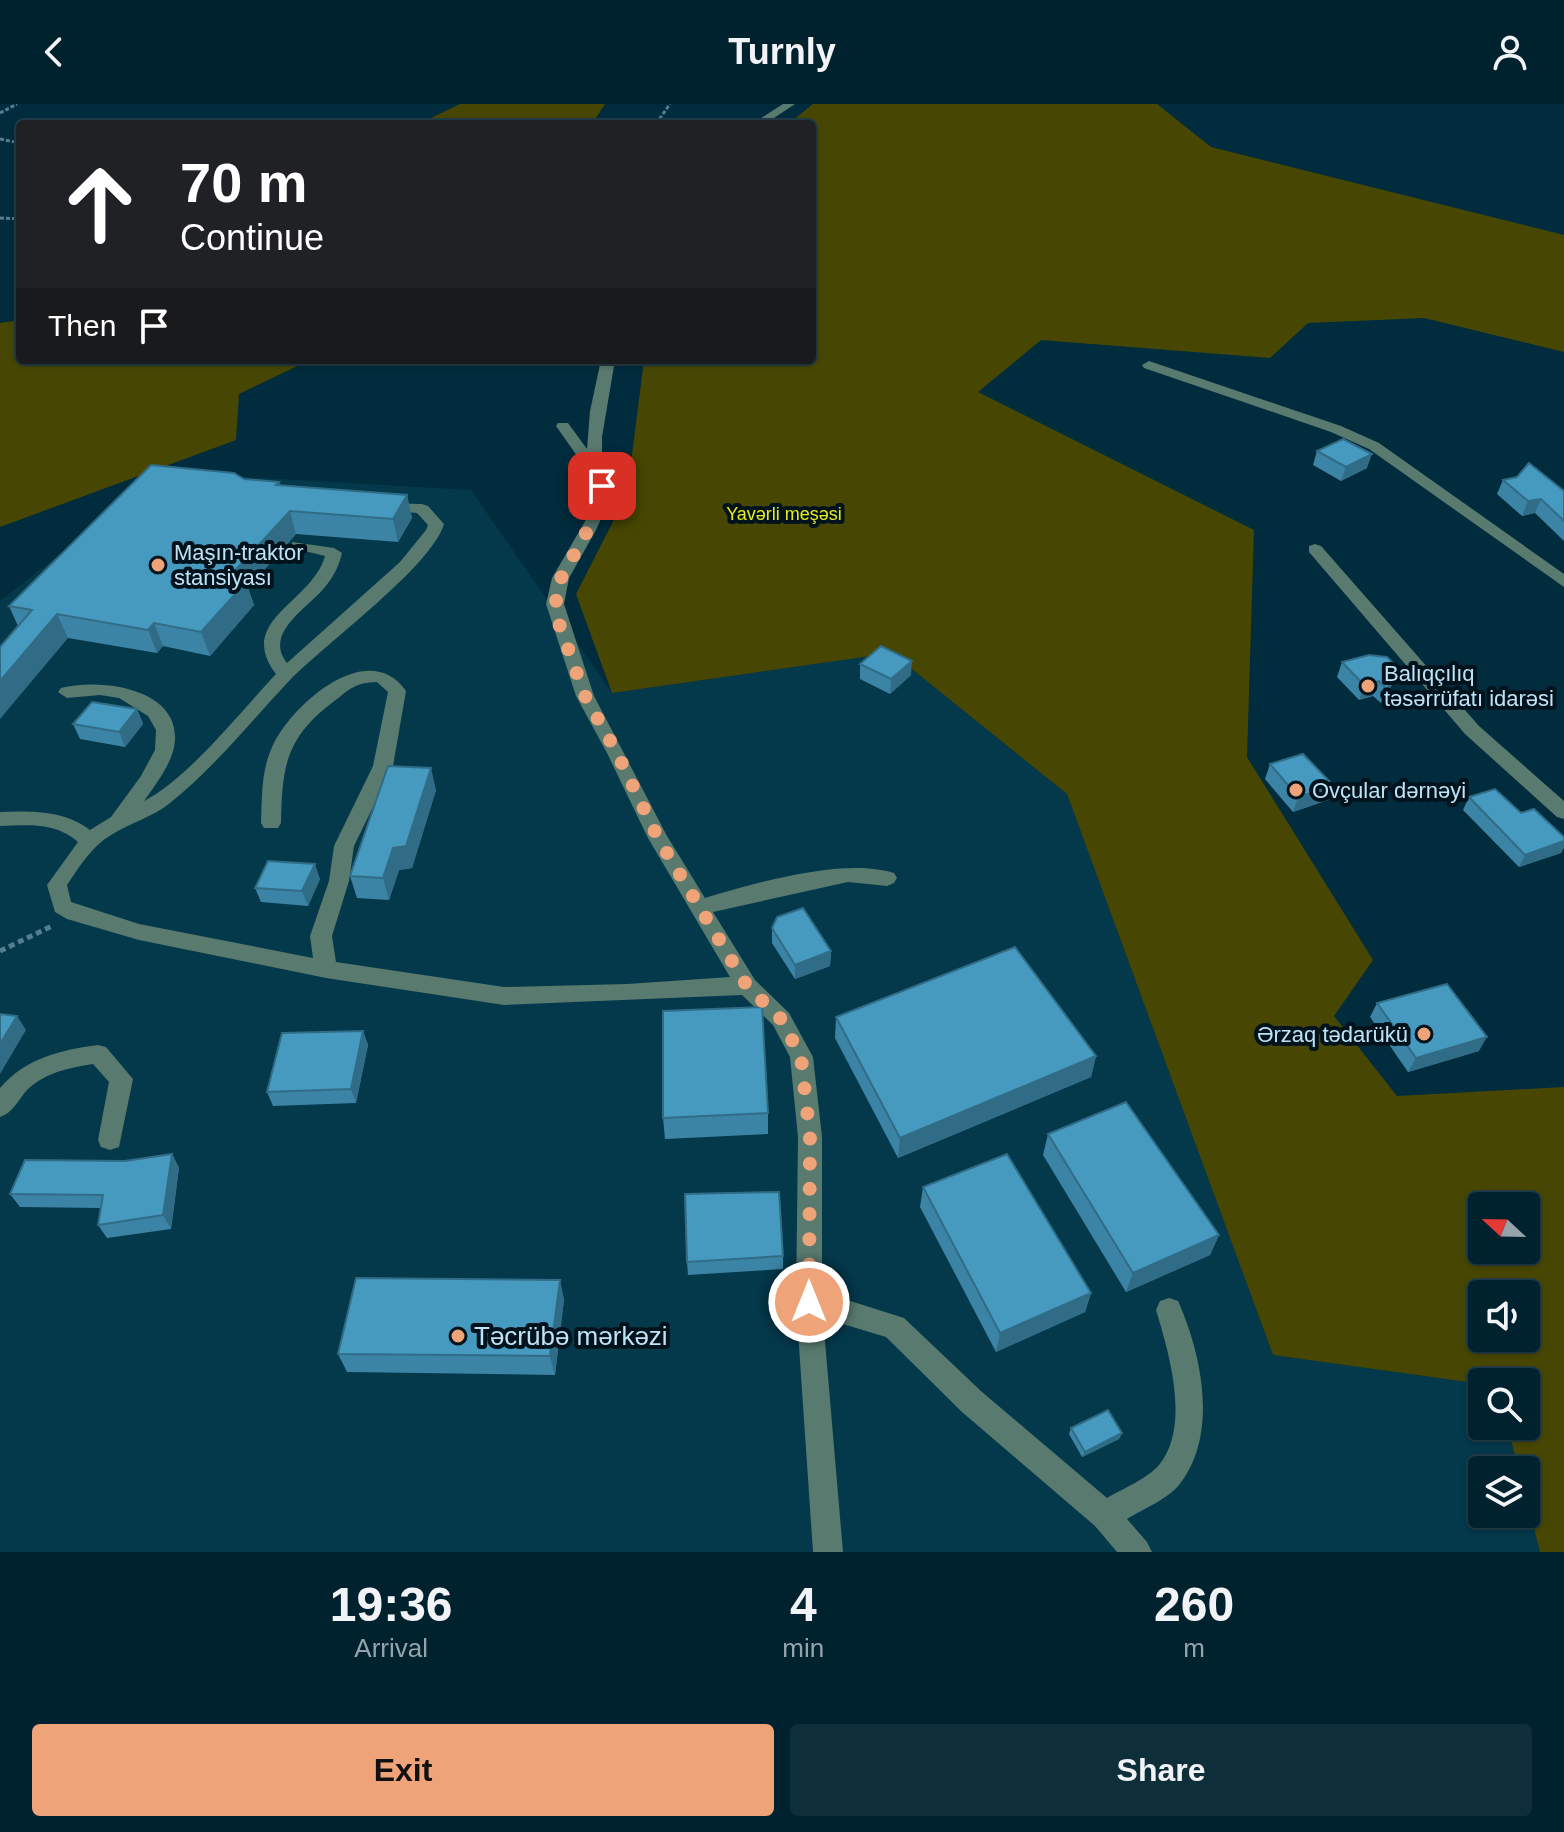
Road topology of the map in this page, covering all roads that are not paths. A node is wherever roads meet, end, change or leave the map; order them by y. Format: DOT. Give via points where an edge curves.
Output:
graph roads {
  1 [pos="790,104"];
  2 [pos="764,120"];
  3 [pos="607,364"];
  4 [pos="1149,365"];
  5 [pos="563,426"];
  6 [pos="593,468"];
  7 [pos="360,504"];
  8 [pos="298,545"];
  9 [pos="1315,549"];
  10 [pos="1564,582"];
  11 [pos="286,674"];
  12 [pos="67,692"];
  13 [pos="1564,812"];
  14 [pos="0,819"];
  15 [pos="116,823"];
  16 [pos="271,823"];
  17 [pos="90,841"];
  18 [pos="887,878"];
  19 [pos="700,908"];
  20 [pos="326,969"];
  21 [pos="747,986"];
  22 [pos="0,1107"];
  23 [pos="110,1140"];
  24 [pos="809,1302"];
  25 [pos="1169,1310"];
  26 [pos="1105,1516"];
  27 [pos="828,1552"];
  28 [pos="1137,1552"];
  1 -- 2 [label="street"];
  3 -- 6 [label="street"];
  4 -- 10 [label="street" via="1374,446"];
  5 -- 6 [label="street"];
  6 -- 19 [label="street" via="602,486 600,501 555,589 558,621 585,696"];
  7 -- 11 [label="street" via="422,509 436,524 434,531 385,587"];
  8 -- 11 [label="street" via="334,553 334,559 321,582 272,632 271,649"];
  9 -- 13 [label="street" via="1472,730"];
  11 -- 15 [label="street" via="195,771 160,801"];
  12 -- 15 [label="street" via="106,689 128,694 155,710 164,726 167,741 161,756"];
  14 -- 17 [label="street" via="60,822 78,828"];
  15 -- 17 [label="street"];
  16 -- 20 [label="street" via="272,776 282,745 305,714 353,677 382,676 397,691 383,766 344,846 321,936"];
  17 -- 20 [label="street" via="57,885 62,906 74,913 139,932"];
  18 -- 19 [label="street" via="848,874"];
  19 -- 21 [label="street"];
  20 -- 21 [label="street" via="504,996"];
  21 -- 24 [label="street" via="781,1019 801,1057 810,1137"];
  22 -- 23 [label="street" via="30,1072 55,1060 98,1054 121,1079"];
  24 -- 26 [label="street" via="895,1327 972,1402"];
  24 -- 27 [label="street"];
  25 -- 26 [label="street" via="1186,1363 1188,1428 1167,1478"];
  26 -- 28 [label="street"];
}
